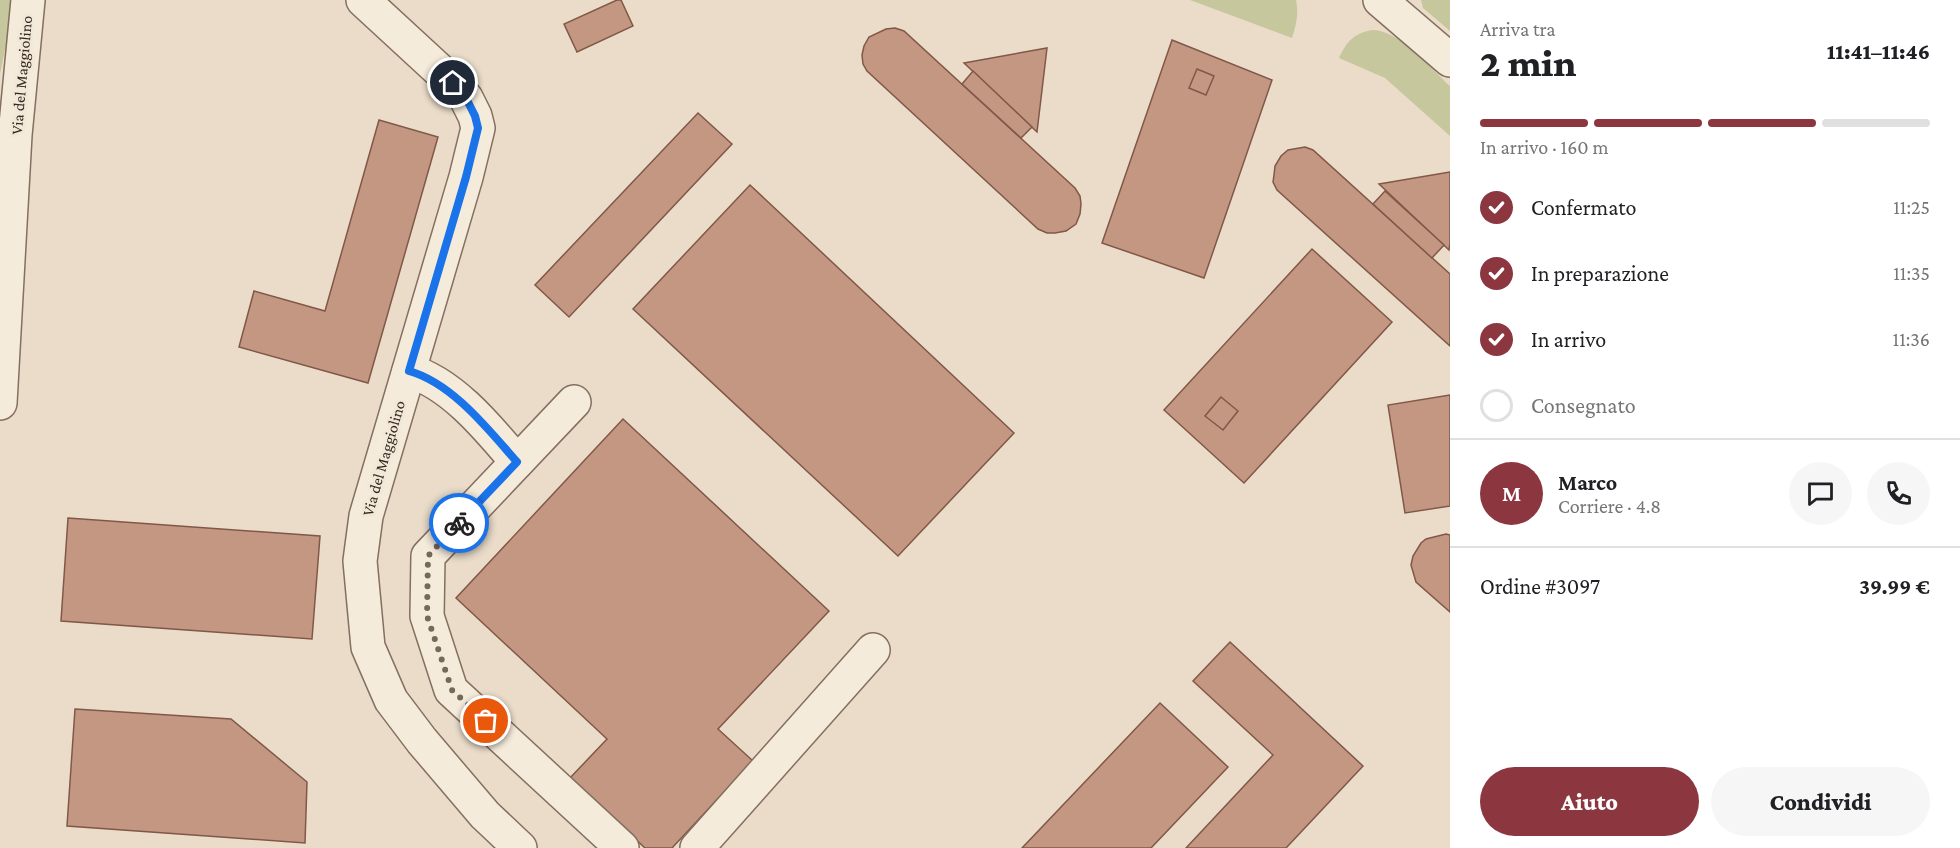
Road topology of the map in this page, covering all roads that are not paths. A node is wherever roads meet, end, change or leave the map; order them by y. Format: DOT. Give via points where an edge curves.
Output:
graph roads {
  1 [pos="363,0"];
  2 [pos="1380,0"];
  3 [pos="28,1"];
  4 [pos="1450,60"];
  5 [pos="8,133"];
  6 [pos="409,371"];
  7 [pos="574,402"];
  8 [pos="0,403"];
  9 [pos="517,462"];
  10 [pos="873,650"];
  11 [pos="520,848"];
  12 [pos="622,848"];
  13 [pos="697,848"];
  1 -- 6 [label="street, Via del Maggiolino" via="460,90 478,128"];
  2 -- 4 [label="street"];
  3 -- 5 [label="street, Via del Maggiolino"];
  5 -- 8 [label="street, Via del Maggiolino"];
  6 -- 9 [label="street" via="426,376 477,416"];
  6 -- 11 [label="street, Via del Maggiolino" via="366,516 360,561 368,648 392,700 422,741 485,815"];
  7 -- 9 [label="street"];
  9 -- 12 [label="street" via="428,556 427,616 452,690"];
  10 -- 13 [label="street"];
}
